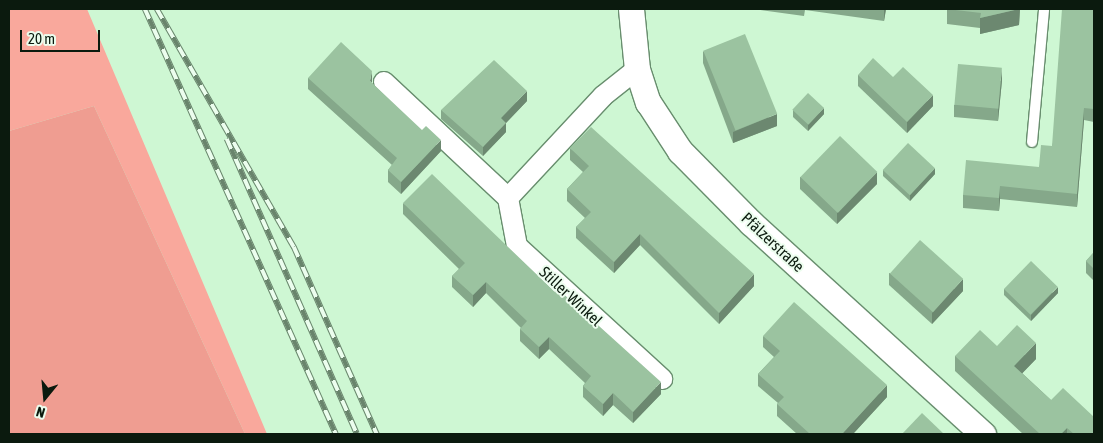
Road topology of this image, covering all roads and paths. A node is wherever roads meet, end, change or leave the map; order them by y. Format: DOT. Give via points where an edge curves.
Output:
graph roads {
  1 [pos="631,9"];
  2 [pos="1044,9"];
  3 [pos="637,69"];
  4 [pos="384,82"];
  5 [pos="1032,142"];
  6 [pos="508,198"];
  7 [pos="662,379"];
  8 [pos="984,434"];
  1 -- 3 [label="street, Pfälzerstraße"];
  2 -- 5 [label="lane"];
  3 -- 6 [label="street" via="603,96"];
  3 -- 8 [label="street, Pfälzerstraße" via="661,124 710,183"];
  4 -- 6 [label="street"];
  6 -- 7 [label="street, Stiller Winkel" via="517,246"];
}
